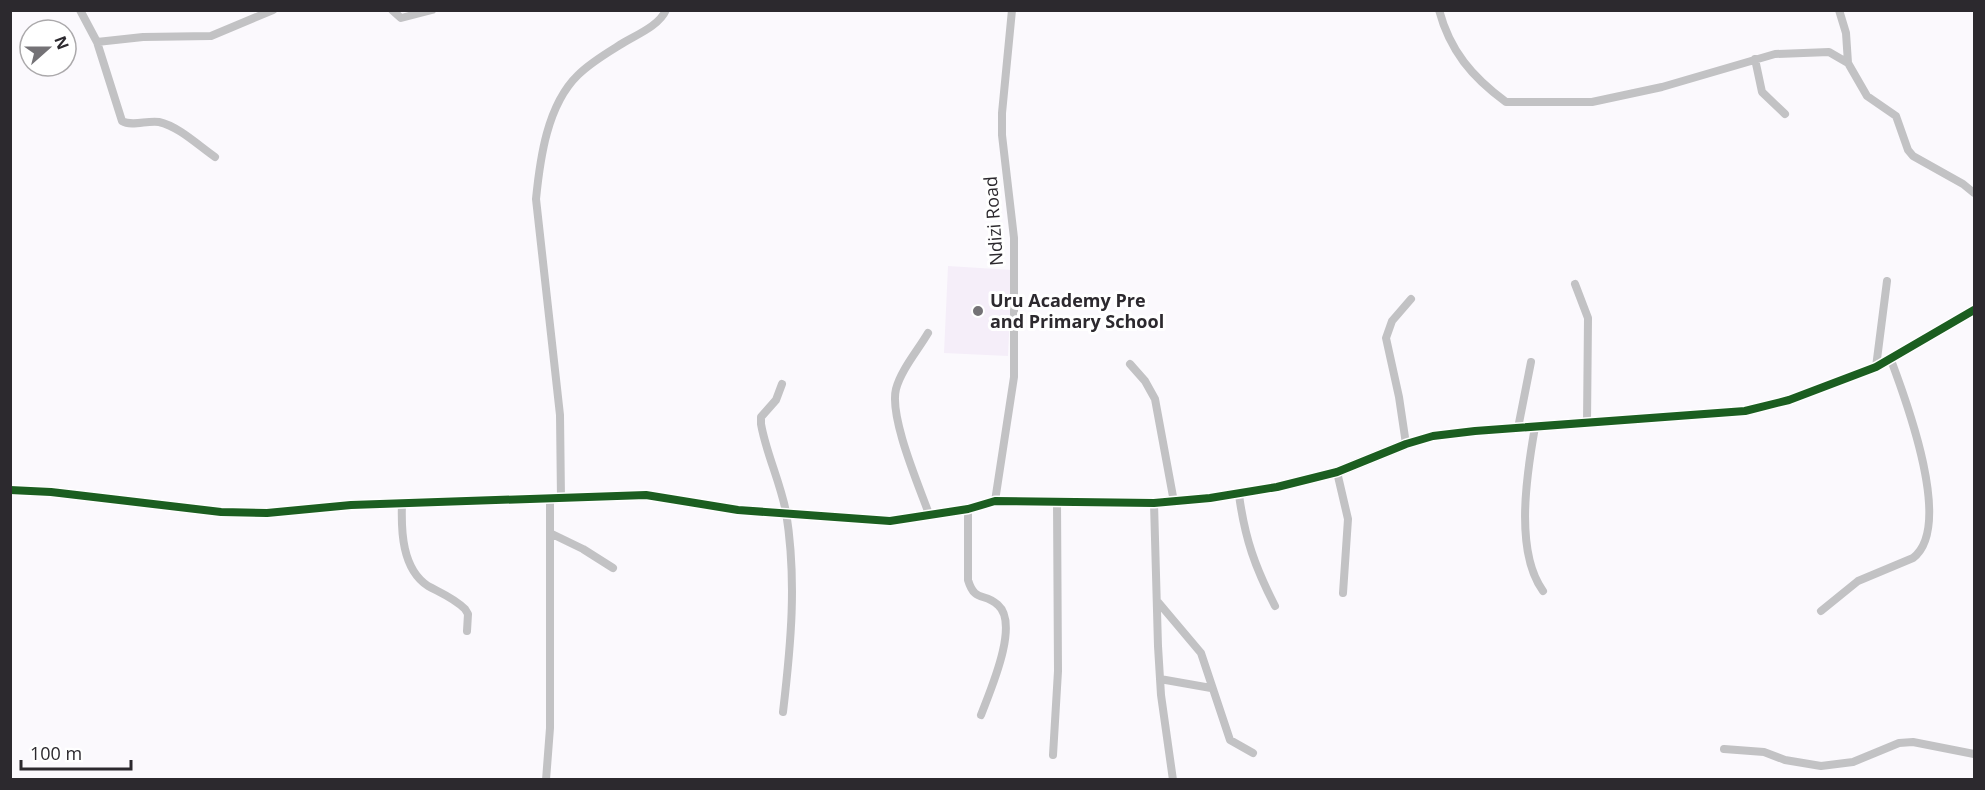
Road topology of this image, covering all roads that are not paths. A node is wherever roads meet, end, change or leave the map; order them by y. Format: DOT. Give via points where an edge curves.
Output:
graph roads {
  1 [pos="80,10"];
  2 [pos="273,10"];
  3 [pos="392,10"];
  4 [pos="432,10"];
  5 [pos="666,10"];
  6 [pos="1012,10"];
  7 [pos="1439,10"];
  8 [pos="1839,10"];
  9 [pos="97,42"];
  10 [pos="1755,59"];
  11 [pos="1848,63"];
  12 [pos="1785,114"];
  13 [pos="215,157"];
  14 [pos="1974,193"];
  15 [pos="1887,281"];
  16 [pos="1575,284"];
  17 [pos="1411,299"];
  18 [pos="1974,310"];
  19 [pos="928,333"];
  20 [pos="1891,360"];
  21 [pos="1531,363"];
  22 [pos="1130,364"];
  23 [pos="1876,368"];
  24 [pos="782,384"];
  25 [pos="1587,423"];
  26 [pos="1535,427"];
  27 [pos="1518,428"];
  28 [pos="1406,444"];
  29 [pos="1337,471"];
  30 [pos="10,490"];
  31 [pos="1239,495"];
  32 [pos="556,499"];
  33 [pos="995,501"];
  34 [pos="402,502"];
  35 [pos="1057,502"];
  36 [pos="1174,502"];
  37 [pos="1154,503"];
  38 [pos="968,509"];
  39 [pos="786,513"];
  40 [pos="929,514"];
  41 [pos="552,534"];
  42 [pos="613,568"];
  43 [pos="1543,591"];
  44 [pos="1342,593"];
  45 [pos="1158,602"];
  46 [pos="1275,606"];
  47 [pos="1821,611"];
  48 [pos="468,631"];
  49 [pos="1160,679"];
  50 [pos="1211,688"];
  51 [pos="783,712"];
  52 [pos="981,715"];
  53 [pos="1724,749"];
  54 [pos="1253,753"];
  55 [pos="1053,754"];
  56 [pos="1974,754"];
  57 [pos="546,780"];
  58 [pos="1173,780"];
  1 -- 9 [label="street"];
  2 -- 9 [label="street" via="211,36"];
  3 -- 4 [label="street" via="401,18"];
  5 -- 32 [label="street" via="652,25 576,76 557,109 539,168 536,199 560,415"];
  6 -- 33 [label="street, Ndizi Road" via="1002,124 1014,238 1014,369"];
  7 -- 10 [label="street" via="1453,50 1472,73 1506,102 1592,102 1662,87"];
  8 -- 11 [label="street" via="1846,33"];
  9 -- 13 [label="street" via="122,121 170,126"];
  10 -- 11 [label="street" via="1816,51 1838,55"];
  10 -- 12 [label="street" via="1762,92"];
  11 -- 14 [label="street" via="1867,96 1896,116 1911,154"];
  15 -- 23 [label="street"];
  16 -- 25 [label="street" via="1588,318"];
  17 -- 28 [label="street" via="1392,321 1386,338"];
  18 -- 20 [label="street"];
  19 -- 40 [label="street" via="901,379 895,401 902,435"];
  20 -- 23 [label="street"];
  20 -- 47 [label="street" via="1929,487 1930,507 1923,544 1913,558 1858,581"];
  21 -- 27 [label="street"];
  22 -- 36 [label="street" via="1155,399"];
  23 -- 25 [label="street" via="1789,400 1745,411"];
  24 -- 39 [label="street" via="761,423"];
  25 -- 26 [label="street"];
  26 -- 27 [label="street"];
  26 -- 43 [label="street" via="1526,490 1527,535 1535,576"];
  27 -- 28 [label="street" via="1475,431"];
  28 -- 29 [label="street"];
  29 -- 31 [label="street"];
  29 -- 44 [label="street" via="1348,519"];
  30 -- 34 [label="street" via="221,512 267,513"];
  31 -- 36 [label="street"];
  31 -- 46 [label="street" via="1247,543"];
  32 -- 34 [label="street"];
  32 -- 39 [label="street" via="646,495 738,510"];
  32 -- 41 [label="street"];
  33 -- 35 [label="street"];
  33 -- 38 [label="street"];
  34 -- 48 [label="street" via="404,541 412,571 465,609"];
  35 -- 37 [label="street"];
  35 -- 55 [label="street" via="1058,672"];
  36 -- 37 [label="street"];
  37 -- 45 [label="street"];
  38 -- 40 [label="street"];
  38 -- 52 [label="street" via="968,571 972,591 999,605 1007,618 996,673"];
  39 -- 40 [label="street" via="890,521"];
  39 -- 51 [label="street" via="794,613"];
  41 -- 42 [label="street"];
  41 -- 57 [label="street"];
  45 -- 49 [label="street"];
  45 -- 50 [label="street" via="1201,653"];
  49 -- 50 [label="street"];
  49 -- 58 [label="street"];
  50 -- 54 [label="street" via="1230,740"];
  53 -- 56 [label="street" via="1764,752 1821,766 1853,762 1899,743 1913,742"];
}
